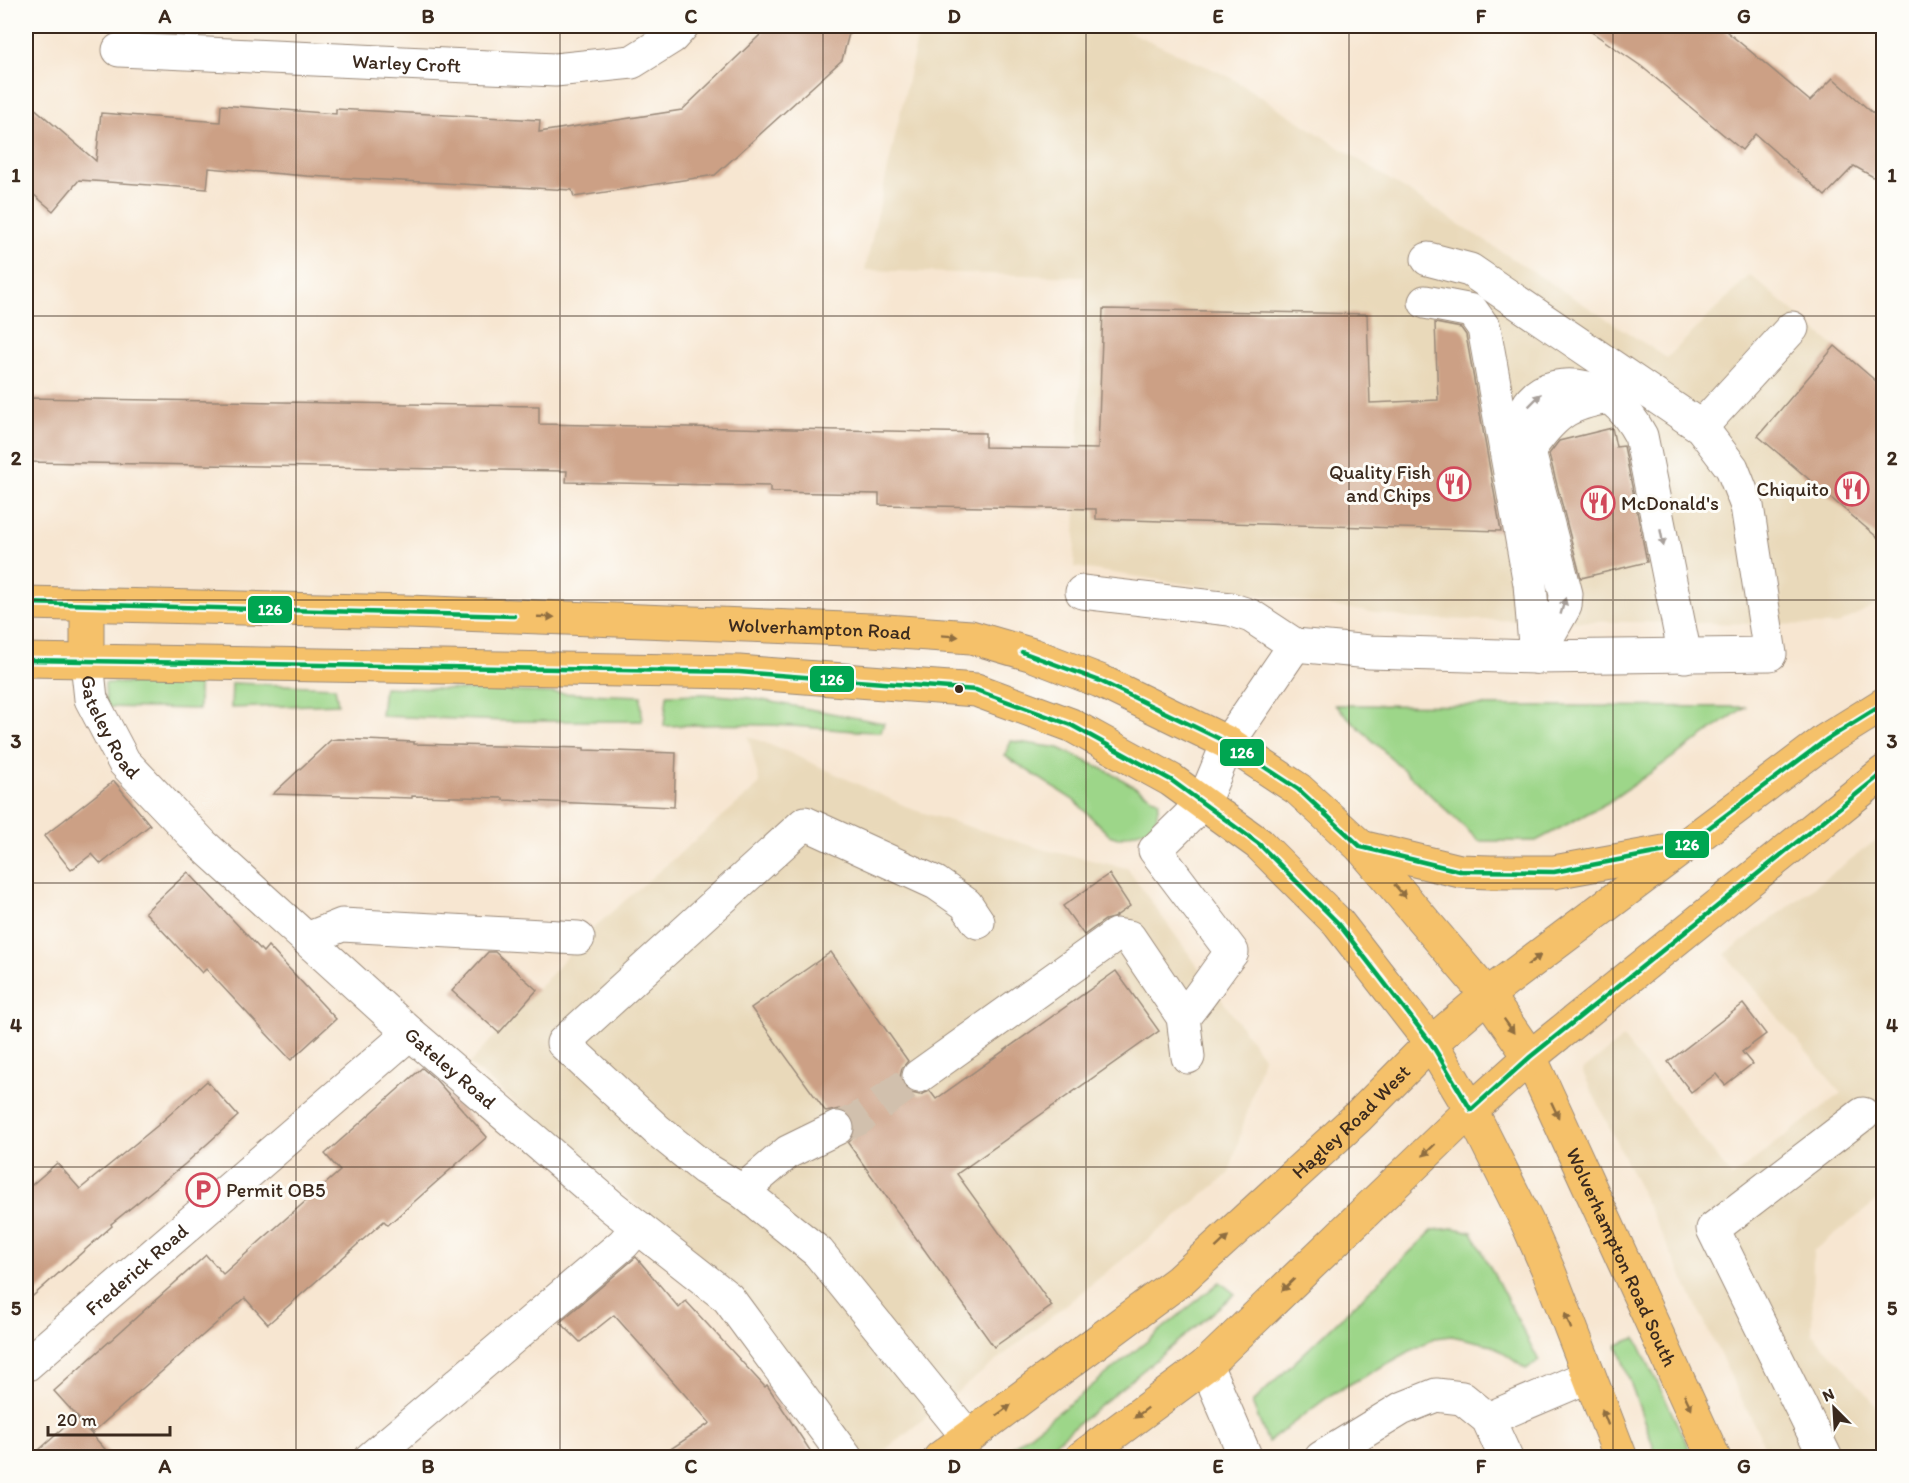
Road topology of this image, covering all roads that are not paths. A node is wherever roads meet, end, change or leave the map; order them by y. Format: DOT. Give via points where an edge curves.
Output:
graph roads {
  1 [pos="682,26"];
  2 [pos="119,50"];
  3 [pos="1428,259"];
  4 [pos="1425,302"];
  5 [pos="1792,328"];
  6 [pos="1701,427"];
  7 [pos="1082,592"];
  8 [pos="26,603"];
  9 [pos="87,604"];
  10 [pos="1295,645"];
  11 [pos="1685,656"];
  12 [pos="1536,657"];
  13 [pos="26,660"];
  14 [pos="87,662"];
  15 [pos="1884,704"];
  16 [pos="1228,743"];
  17 [pos="1884,772"];
  18 [pos="1203,803"];
  19 [pos="1361,847"];
  20 [pos="1682,848"];
  21 [pos="978,922"];
  22 [pos="578,938"];
  23 [pos="307,939"];
  24 [pos="1487,994"];
  25 [pos="1183,1017"];
  26 [pos="410,1033"];
  27 [pos="1431,1043"];
  28 [pos="1188,1057"];
  29 [pos="1530,1057"];
  30 [pos="919,1076"];
  31 [pos="1471,1110"];
  32 [pos="1863,1114"];
  33 [pos="837,1128"];
  34 [pos="742,1191"];
  35 [pos="638,1227"];
  36 [pos="26,1365"];
  37 [pos="1206,1365"];
  38 [pos="1589,1376"];
  39 [pos="1488,1419"];
  40 [pos="968,1437"];
  41 [pos="371,1458"];
  42 [pos="846,1458"];
  43 [pos="940,1458"];
  44 [pos="1082,1458"];
  45 [pos="1246,1458"];
  46 [pos="1321,1458"];
  47 [pos="1506,1458"];
  48 [pos="1621,1458"];
  49 [pos="1714,1458"];
  50 [pos="1826,1458"];
  1 -- 2 [label="street, Warley Croft" via="672,37 632,62 555,70"];
  3 -- 6 [label="street" via="1470,270"];
  4 -- 12 [label="street" via="1472,311 1484,328 1530,584"];
  5 -- 6 [label="street"];
  6 -- 11 [label="street" via="1732,468 1747,506 1770,654"];
  7 -- 10 [label="street" via="1230,609 1251,616"];
  8 -- 9 [label="main road, Wolverhampton Road"];
  9 -- 14 [label="main road"];
  9 -- 16 [label="main road, Wolverhampton Road, one-way" via="408,612 971,637 1100,681"];
  10 -- 12 [label="street" via="1370,652"];
  10 -- 16 [label="street"];
  11 -- 12 [label="street"];
  12 -- 11 [label="street, one-way" via="1565,606 1566,594 1522,418 1545,390 1574,384 1609,397 1625,411 1641,436"];
  13 -- 14 [label="main road"];
  14 -- 18 [label="main road" via="739,672 976,690 1071,725 1171,780"];
  14 -- 23 [label="street, Gateley Road" via="91,699 124,762 203,844"];
  15 -- 20 [label="main road, Hagley Road West" via="1826,740"];
  16 -- 18 [label="street"];
  16 -- 19 [label="main road, Wolverhampton Road" via="1298,789"];
  17 -- 29 [label="main road"];
  18 -- 25 [label="street" via="1155,850 1232,952"];
  18 -- 27 [label="main road" via="1259,844 1338,923"];
  19 -- 20 [label="main road" via="1460,871 1511,872 1554,872"];
  19 -- 24 [label="main road, Wolverhampton Road, one-way"];
  24 -- 20 [label="main road, Hagley Road West, one-way"];
  21 -- 34 [label="street" via="966,903 936,883 805,823 563,1043 657,1130 704,1168"];
  22 -- 23 [label="street" via="342,925"];
  23 -- 26 [label="street, Gateley Road"];
  24 -- 27 [label="main road, Hagley Road West"];
  24 -- 29 [label="main road, Wolverhampton Road South, one-way"];
  25 -- 28 [label="street"];
  25 -- 30 [label="street" via="1129,937 1116,935"];
  26 -- 35 [label="street, Gateley Road"];
  26 -- 36 [label="street, Frederick Road"];
  27 -- 31 [label="main road"];
  40 -- 27 [label="main road, Hagley Road West, one-way" via="1179,1281 1359,1116"];
  29 -- 31 [label="main road"];
  29 -- 49 [label="main road, Wolverhampton Road South, one-way"];
  31 -- 37 [label="main road, one-way"];
  38 -- 31 [label="main road, one-way" via="1540,1253"];
  32 -- 50 [label="street" via="1713,1229"];
  33 -- 34 [label="street" via="788,1152"];
  34 -- 40 [label="street" via="818,1252"];
  35 -- 41 [label="street" via="623,1244"];
  35 -- 42 [label="street, Gateley Road" via="728,1298"];
  37 -- 44 [label="main road, one-way"];
  37 -- 45 [label="street"];
  38 -- 39 [label="street"];
  48 -- 38 [label="main road, one-way"];
  39 -- 46 [label="street" via="1462,1398 1436,1395 1401,1409"];
  39 -- 47 [label="street"];
  40 -- 43 [label="main road, Hagley Road West"];
}
